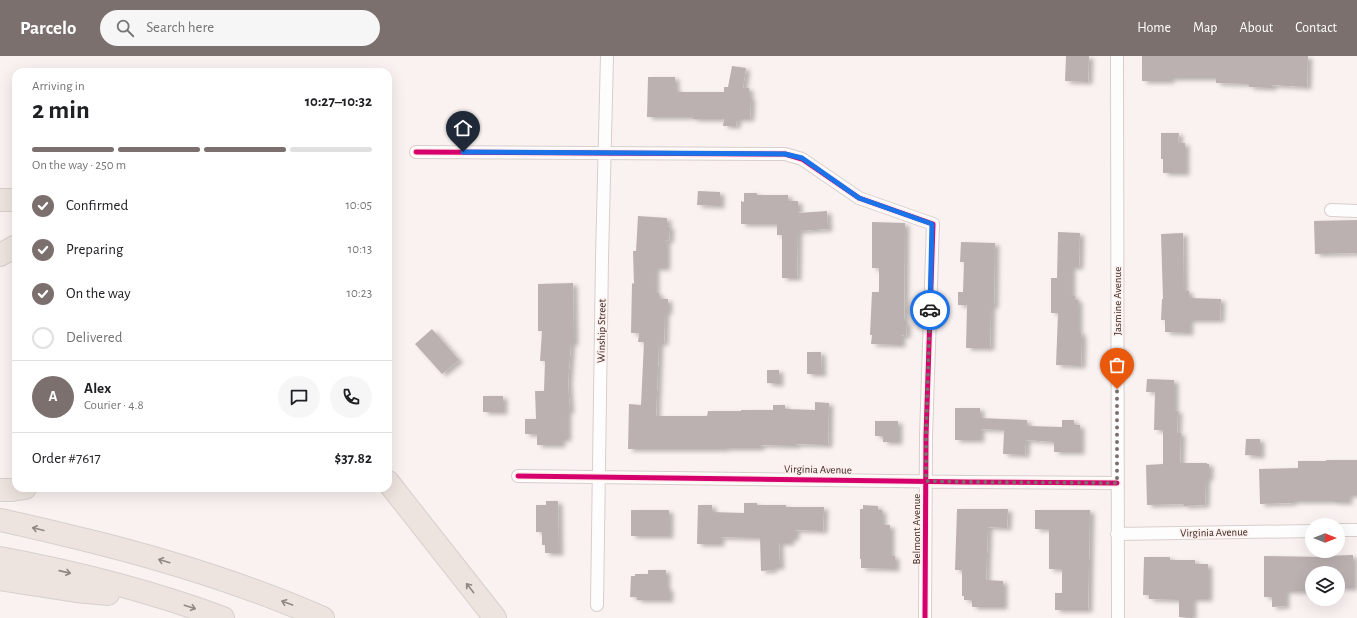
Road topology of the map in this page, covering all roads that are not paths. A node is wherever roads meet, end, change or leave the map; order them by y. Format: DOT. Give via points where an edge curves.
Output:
graph roads {
  1 [pos="607,56"];
  2 [pos="1117,56"];
  3 [pos="416,152"];
  4 [pos="605,152"];
  5 [pos="0,200"];
  6 [pos="12,200"];
  7 [pos="1331,210"];
  8 [pos="1357,211"];
  9 [pos="12,248"];
  10 [pos="0,255"];
  11 [pos="518,476"];
  12 [pos="598,476"];
  13 [pos="926,481"];
  14 [pos="1117,483"];
  15 [pos="392,487"];
  16 [pos="12,489"];
  17 [pos="0,490"];
  18 [pos="0,520"];
  19 [pos="1345,530"];
  20 [pos="1357,530"];
  21 [pos="1305,531"];
  22 [pos="1117,534"];
  23 [pos="0,558"];
  24 [pos="0,579"];
  25 [pos="156,596"];
  26 [pos="597,605"];
  27 [pos="222,618"];
  28 [pos="323,618"];
  29 [pos="495,618"];
  30 [pos="926,618"];
  31 [pos="1118,618"];
  1 -- 4 [label="street, Winship Street"];
  2 -- 14 [label="street, Jasmine Avenue"];
  3 -- 4 [label="street"];
  4 -- 12 [label="street, Winship Street"];
  4 -- 13 [label="street, Belmont Avenue" via="785,154 802,158 859,198 932,224"];
  5 -- 6 [label="highway"];
  7 -- 8 [label="street"];
  9 -- 10 [label="highway"];
  11 -- 12 [label="street, Virginia Avenue"];
  12 -- 13 [label="street, Virginia Avenue"];
  12 -- 26 [label="street, Winship Street"];
  13 -- 14 [label="street, Virginia Avenue"];
  13 -- 30 [label="street, Belmont Avenue"];
  14 -- 22 [label="street, Jasmine Avenue"];
  29 -- 15 [label="highway, one-way"];
  16 -- 17 [label="highway"];
  28 -- 18 [label="highway, one-way" via="212,576 132,552"];
  19 -- 20 [label="street"];
  21 -- 22 [label="street, Virginia Avenue"];
  22 -- 31 [label="street, Jasmine Avenue"];
  23 -- 25 [label="highway, one-way"];
  24 -- 25 [label="highway" via="76,591"];
  25 -- 27 [label="highway, one-way"];
}
